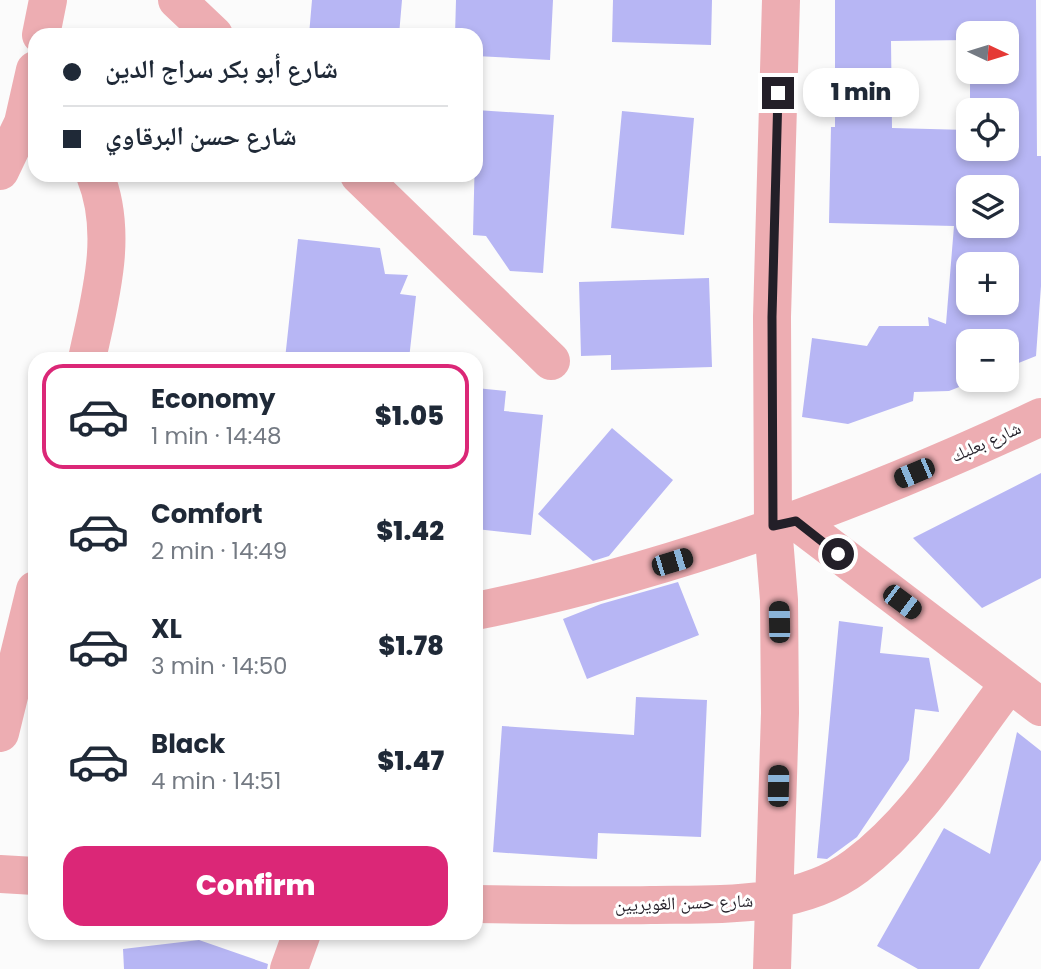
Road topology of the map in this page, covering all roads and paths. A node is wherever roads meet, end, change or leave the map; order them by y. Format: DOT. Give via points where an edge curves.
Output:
graph roads {
  1 [pos="48,0"];
  2 [pos="177,0"];
  3 [pos="782,0"];
  4 [pos="42,28"];
  5 [pos="207,28"];
  6 [pos="28,128"];
  7 [pos="0,171"];
  8 [pos="98,182"];
  9 [pos="366,182"];
  10 [pos="88,352"];
  11 [pos="551,361"];
  12 [pos="1041,417"];
  13 [pos="784,524"];
  14 [pos="483,609"];
  15 [pos="28,649"];
  16 [pos="1009,684"];
  17 [pos="23,691"];
  18 [pos="1041,707"];
  19 [pos="0,733"];
  20 [pos="0,874"];
  21 [pos="28,876"];
  22 [pos="775,899"];
  23 [pos="483,904"];
  24 [pos="299,940"];
  25 [pos="289,969"];
  26 [pos="772,969"];
  1 -- 4 [label="street"];
  2 -- 5 [label="street"];
  3 -- 13 [label="street" via="772,317"];
  6 -- 7 [label="street"];
  8 -- 10 [label="street" via="108,232"];
  9 -- 11 [label="street"];
  12 -- 13 [label="street, شارع بعلبك"];
  13 -- 14 [label="street, شارع بعلبك" via="620,578"];
  13 -- 16 [label="street"];
  13 -- 22 [label="street"];
  15 -- 17 [label="street"];
  16 -- 18 [label="street"];
  16 -- 22 [label="street, شارع حسن الغويريين" via="913,815 884,843 827,882"];
  17 -- 19 [label="street"];
  20 -- 21 [label="street"];
  22 -- 23 [label="street, شارع حسن الغويريين"];
  22 -- 26 [label="street"];
  24 -- 25 [label="street"];
}
